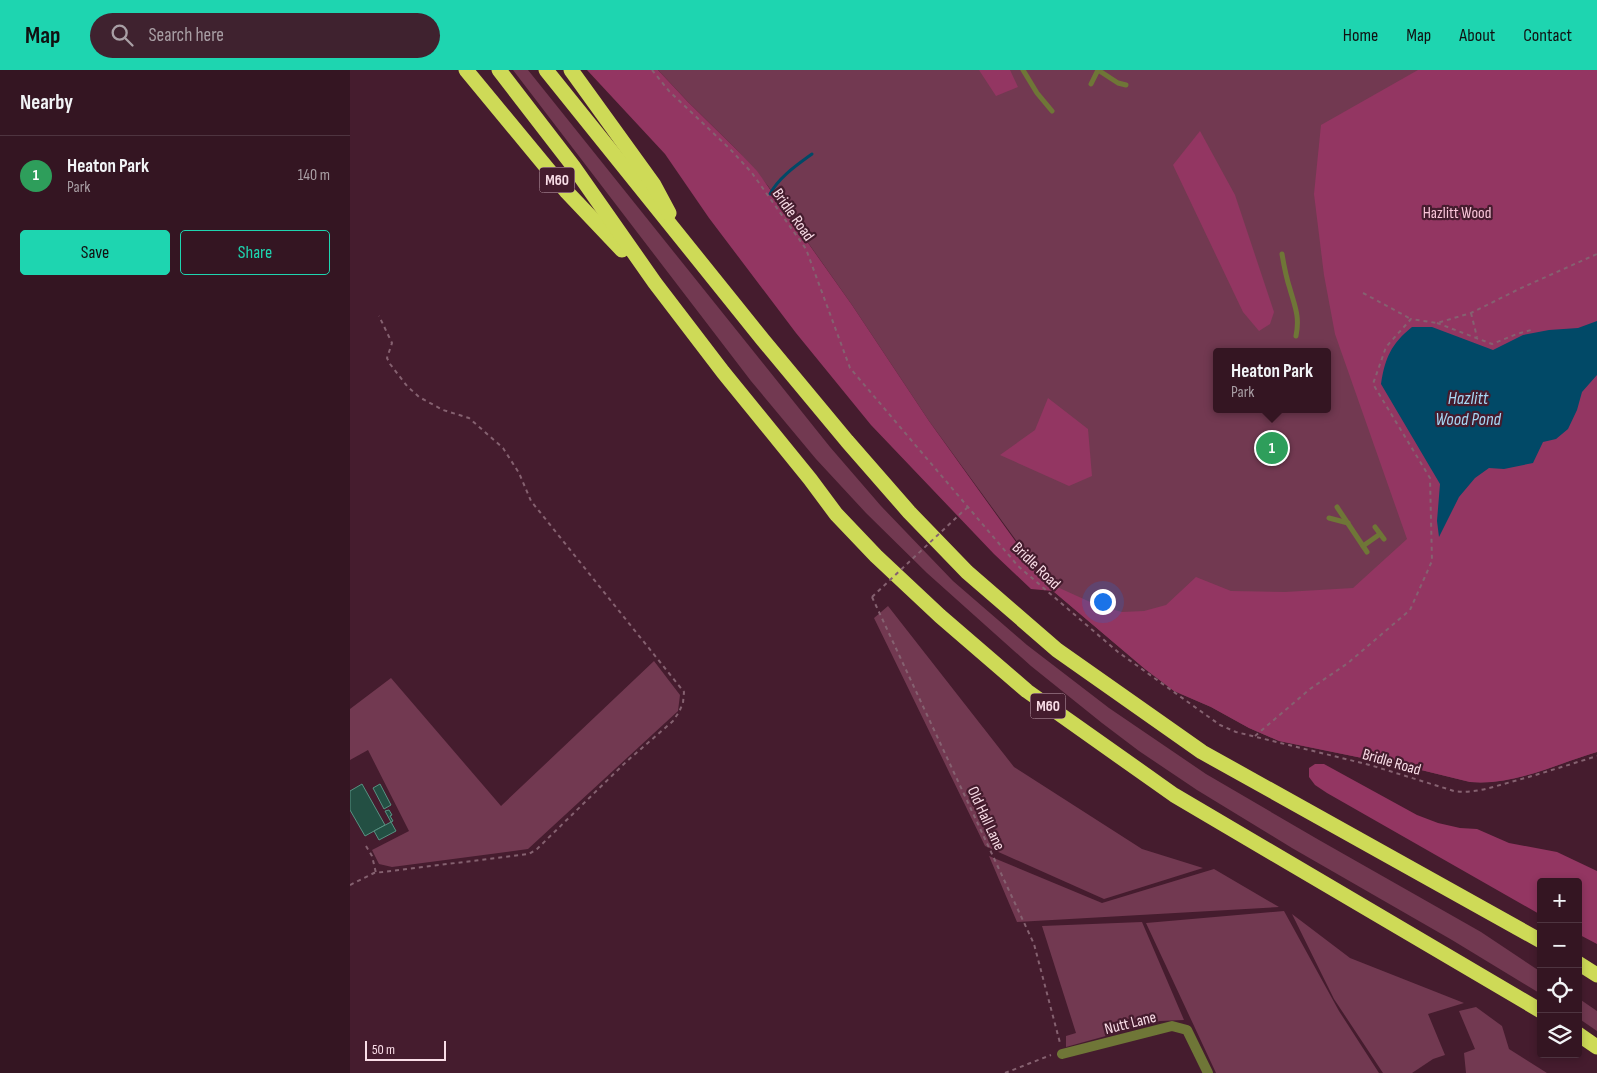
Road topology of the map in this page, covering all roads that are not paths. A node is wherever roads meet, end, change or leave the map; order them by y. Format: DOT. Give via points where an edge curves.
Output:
graph roads {
  1 [pos="466,70"];
  2 [pos="498,70"];
  3 [pos="546,70"];
  4 [pos="571,70"];
  5 [pos="1023,70"];
  6 [pos="1098,70"];
  7 [pos="1091,84"];
  8 [pos="1126,85"];
  9 [pos="1052,111"];
  10 [pos="694,254"];
  11 [pos="1282,254"];
  12 [pos="655,283"];
  13 [pos="1296,336"];
  14 [pos="1337,507"];
  15 [pos="1329,518"];
  16 [pos="1348,523"];
  17 [pos="1375,527"];
  18 [pos="1363,546"];
  19 [pos="1367,552"];
  20 [pos="1537,939"];
  21 [pos="1582,966"];
  22 [pos="1597,975"];
  23 [pos="1537,1009"];
  24 [pos="1582,1037"];
  25 [pos="1597,1047"];
  26 [pos="1062,1054"];
  27 [pos="1208,1073"];
  1 -- 12 [label="highway, M60" via="566,191"];
  2 -- 12 [label="highway, M60" via="573,166"];
  3 -- 10 [label="highway"];
  4 -- 10 [label="highway" via="654,186"];
  5 -- 9 [label="lane"];
  6 -- 7 [label="lane"];
  6 -- 8 [label="lane"];
  10 -- 20 [label="highway" via="841,434 910,512 967,572 1057,650 1202,752"];
  11 -- 13 [label="lane" via="1297,309"];
  12 -- 23 [label="highway, M60" via="836,514 940,616 1027,691 1174,795"];
  14 -- 16 [label="lane"];
  15 -- 16 [label="lane"];
  16 -- 18 [label="lane"];
  17 -- 18 [label="lane" via="1382,536"];
  18 -- 19 [label="lane"];
  21 -- 22 [label="highway"];
  24 -- 25 [label="highway"];
  26 -- 27 [label="street, Nutt Lane" via="1172,1026 1187,1030"];
}
